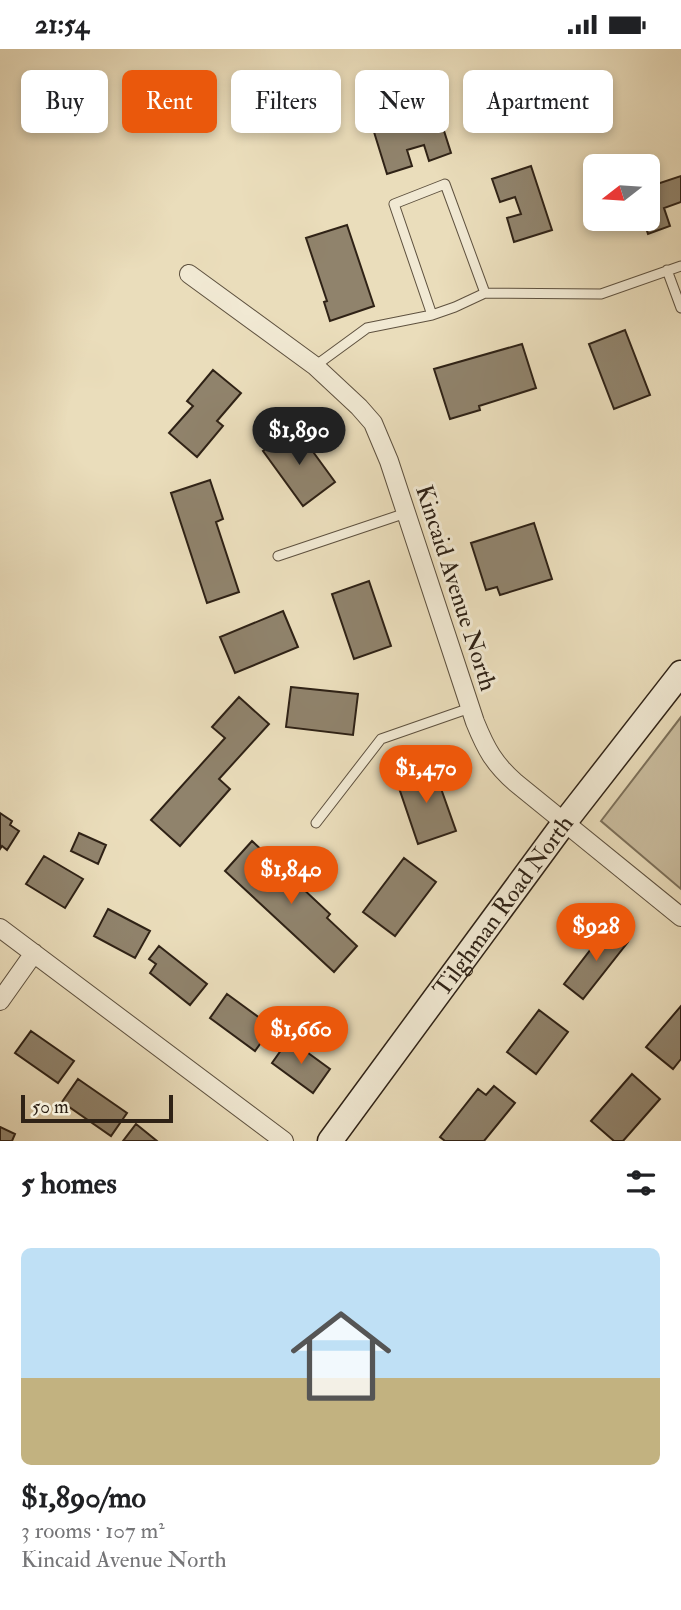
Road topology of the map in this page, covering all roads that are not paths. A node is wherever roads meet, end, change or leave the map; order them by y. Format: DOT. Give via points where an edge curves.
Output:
graph roads {
  1 [pos="681,266"];
  2 [pos="667,270"];
  3 [pos="189,274"];
  4 [pos="485,293"];
  5 [pos="681,308"];
  6 [pos="432,315"];
  7 [pos="314,366"];
  8 [pos="406,513"];
  9 [pos="278,556"];
  10 [pos="681,673"];
  11 [pos="470,708"];
  12 [pos="316,823"];
  13 [pos="564,823"];
  14 [pos="681,917"];
  15 [pos="0,928"];
  16 [pos="34,953"];
  17 [pos="0,1002"];
  18 [pos="284,1141"];
  19 [pos="330,1141"];
  1 -- 2 [label="lane"];
  2 -- 4 [label="lane" via="601,294"];
  2 -- 5 [label="lane"];
  3 -- 7 [label="street, Kincaid Avenue North"];
  4 -- 6 [label="lane"];
  4 -- 6 [label="lane" via="445,184 394,204"];
  6 -- 7 [label="lane" via="367,328"];
  7 -- 8 [label="street, Kincaid Avenue North" via="373,423"];
  8 -- 9 [label="lane"];
  8 -- 11 [label="street, Kincaid Avenue North"];
  10 -- 13 [label="street, Tilghman Road North"];
  11 -- 12 [label="lane" via="381,739"];
  11 -- 13 [label="street, Kincaid Avenue North" via="487,752 498,767"];
  13 -- 14 [label="street, Kincaid Avenue North"];
  13 -- 19 [label="street, Tilghman Road North"];
  15 -- 16 [label="street"];
  16 -- 17 [label="street"];
  16 -- 18 [label="street"];
}
